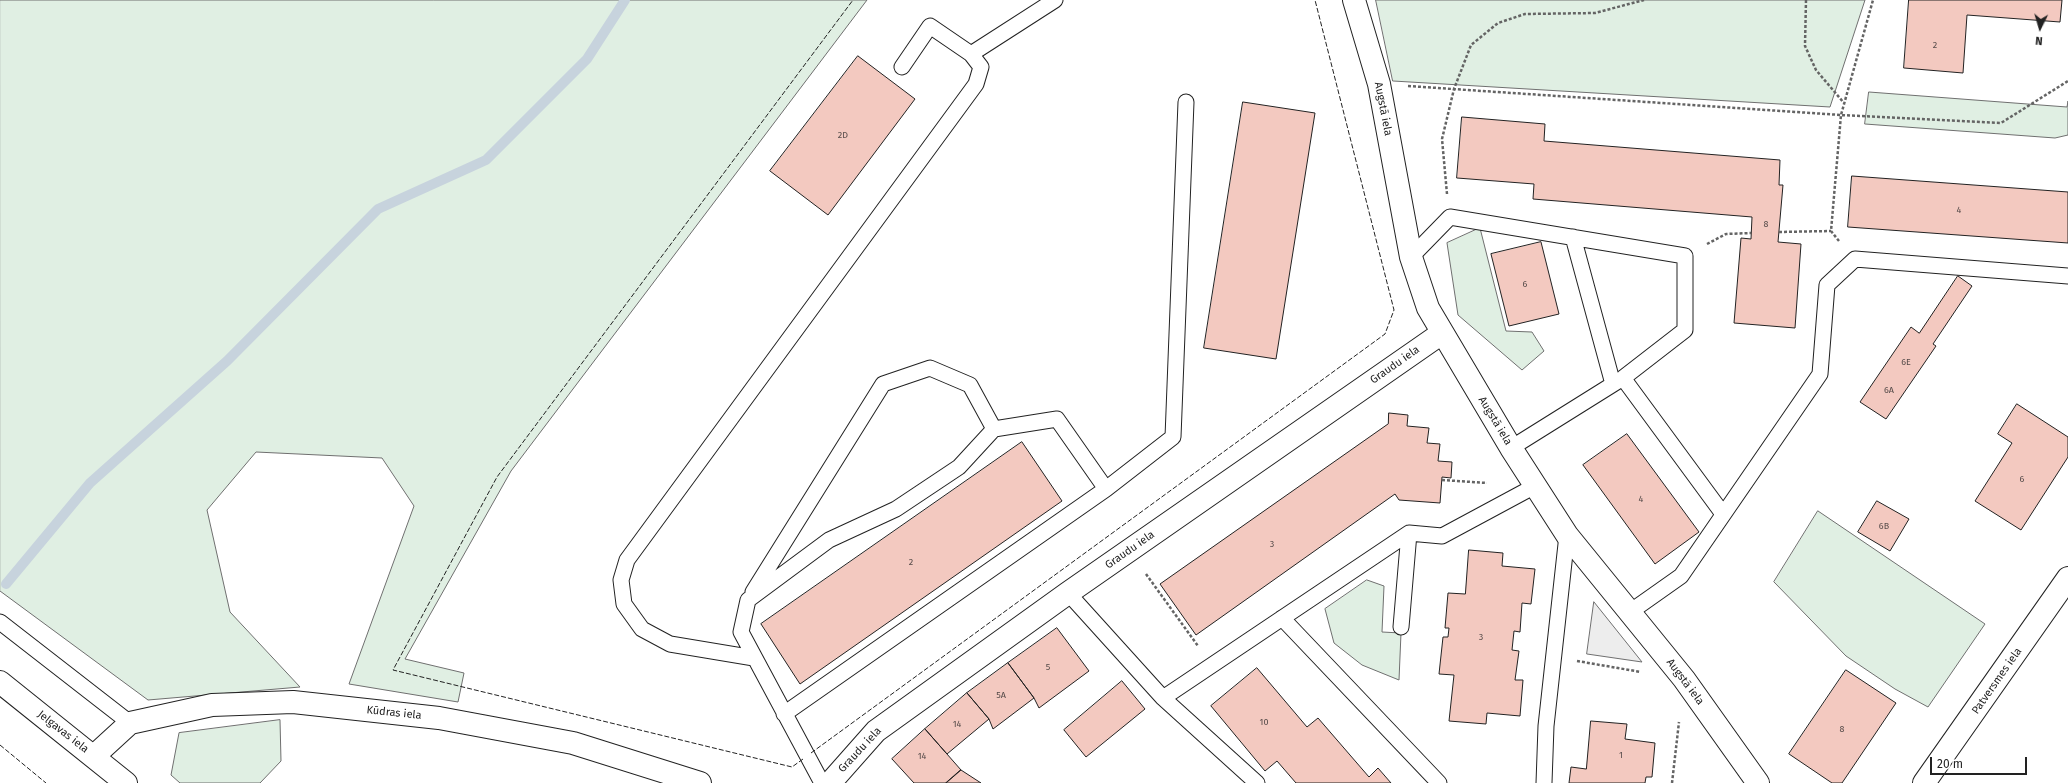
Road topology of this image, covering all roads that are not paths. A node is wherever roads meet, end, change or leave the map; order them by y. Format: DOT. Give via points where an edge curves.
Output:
graph roads {
  1 [pos="1055,0"];
  2 [pos="1354,0"];
  3 [pos="971,54"];
  4 [pos="902,67"];
  5 [pos="1186,102"];
  6 [pos="1572,237"];
  7 [pos="1411,257"];
  8 [pos="2068,276"];
  9 [pos="1442,332"];
  10 [pos="1618,381"];
  11 [pos="994,429"];
  12 [pos="1511,448"];
  13 [pos="1535,486"];
  14 [pos="1106,489"];
  15 [pos="1723,514"];
  16 [pos="1410,533"];
  17 [pos="1567,535"];
  18 [pos="2068,578"];
  19 [pos="1068,593"];
  20 [pos="748,600"];
  21 [pos="1630,612"];
  22 [pos="1282,618"];
  23 [pos="0,622"];
  24 [pos="1401,627"];
  25 [pos="754,658"];
  26 [pos="0,682"];
  27 [pos="1163,698"];
  28 [pos="784,714"];
  29 [pos="130,723"];
  30 [pos="94,756"];
  31 [pos="126,783"];
  32 [pos="700,783"];
  33 [pos="822,783"];
  34 [pos="830,783"];
  35 [pos="1256,783"];
  36 [pos="1439,783"];
  37 [pos="1544,783"];
  38 [pos="1758,783"];
  39 [pos="1924,783"];
  1 -- 3 [label="lane"];
  2 -- 7 [label="street, Augstā iela" via="1379,84"];
  3 -- 4 [label="lane" via="930,26"];
  3 -- 25 [label="lane" via="981,67 976,84 632,554 620,580 624,604 642,630 670,644"];
  5 -- 14 [label="lane" via="1173,437"];
  6 -- 7 [label="lane" via="1450,217"];
  6 -- 10 [label="lane"];
  6 -- 10 [label="lane" via="1685,256 1685,330"];
  7 -- 9 [label="street, Augstā iela" via="1428,308"];
  8 -- 15 [label="lane" via="1855,259 1827,285 1820,374"];
  9 -- 12 [label="street, Augstā iela"];
  9 -- 19 [label="street, Graudu iela"];
  10 -- 12 [label="lane"];
  10 -- 15 [label="lane"];
  11 -- 14 [label="lane" via="1057,419"];
  11 -- 20 [label="lane" via="959,467 896,509 828,540"];
  11 -- 20 [label="lane" via="970,385 930,368 882,384"];
  12 -- 13 [label="street, Augstā iela"];
  13 -- 16 [label="lane" via="1442,536"];
  13 -- 17 [label="street, Augstā iela"];
  14 -- 28 [label="lane"];
  15 -- 21 [label="lane" via="1681,576"];
  16 -- 22 [label="lane"];
  16 -- 24 [label="lane"];
  17 -- 21 [label="street, Augstā iela"];
  17 -- 37 [label="lane" via="1546,726"];
  18 -- 39 [label="street, Patversmes iela"];
  19 -- 27 [label="lane"];
  19 -- 34 [label="street, Graudu iela" via="876,731"];
  20 -- 25 [label="lane" via="741,632"];
  21 -- 38 [label="street, Augstā iela" via="1684,679"];
  22 -- 27 [label="lane"];
  22 -- 36 [label="lane"];
  23 -- 29 [label="lane"];
  25 -- 28 [label="lane"];
  26 -- 30 [label="street, Jelgavas iela"];
  27 -- 35 [label="lane"];
  28 -- 33 [label="lane"];
  29 -- 30 [label="street"];
  29 -- 32 [label="street, Kūdras iela" via="212,705 293,702 440,718 573,743"];
  30 -- 31 [label="street, Jelgavas iela"];
}
